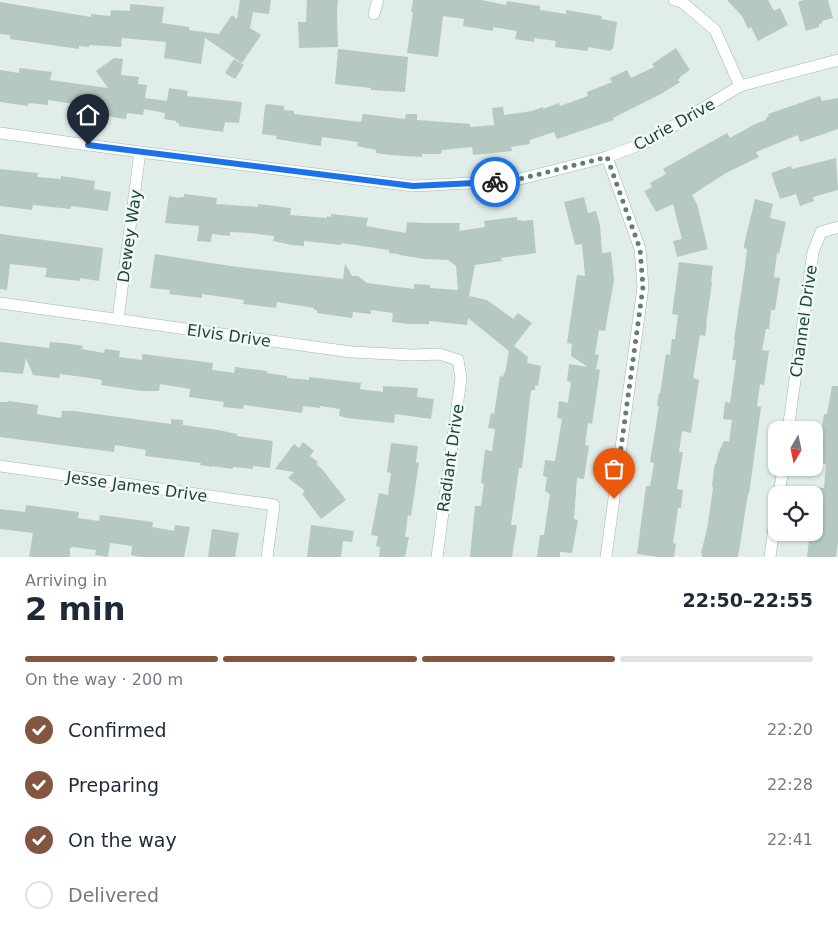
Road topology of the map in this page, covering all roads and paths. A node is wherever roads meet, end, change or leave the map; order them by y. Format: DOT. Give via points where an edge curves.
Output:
graph roads {
  1 [pos="378,0"];
  2 [pos="674,0"];
  3 [pos="374,14"];
  4 [pos="838,60"];
  5 [pos="740,86"];
  6 [pos="0,133"];
  7 [pos="140,152"];
  8 [pos="607,157"];
  9 [pos="838,227"];
  10 [pos="0,303"];
  11 [pos="118,319"];
  12 [pos="458,360"];
  13 [pos="789,421"];
  14 [pos="0,466"];
  15 [pos="772,541"];
  16 [pos="267,557"];
  17 [pos="437,557"];
  18 [pos="606,557"];
  19 [pos="770,557"];
  1 -- 3 [label="street"];
  2 -- 5 [label="street" via="682,2 715,30"];
  4 -- 5 [label="street, Curie Drive"];
  5 -- 8 [label="street, Curie Drive" via="647,142"];
  6 -- 7 [label="street, Curie Drive"];
  7 -- 8 [label="street, Curie Drive" via="413,186 512,181"];
  7 -- 11 [label="street, Dewey Way"];
  8 -- 18 [label="street" via="640,249 643,287"];
  9 -- 13 [label="street, Channel Drive" via="821,232 813,252"];
  10 -- 11 [label="street, Elvis Drive"];
  11 -- 12 [label="street, Elvis Drive" via="351,352 439,354"];
  12 -- 17 [label="street, Radiant Drive" via="461,378"];
  14 -- 16 [label="street, Jesse James Drive" via="274,505"];
  15 -- 19 [label="street"];
}
